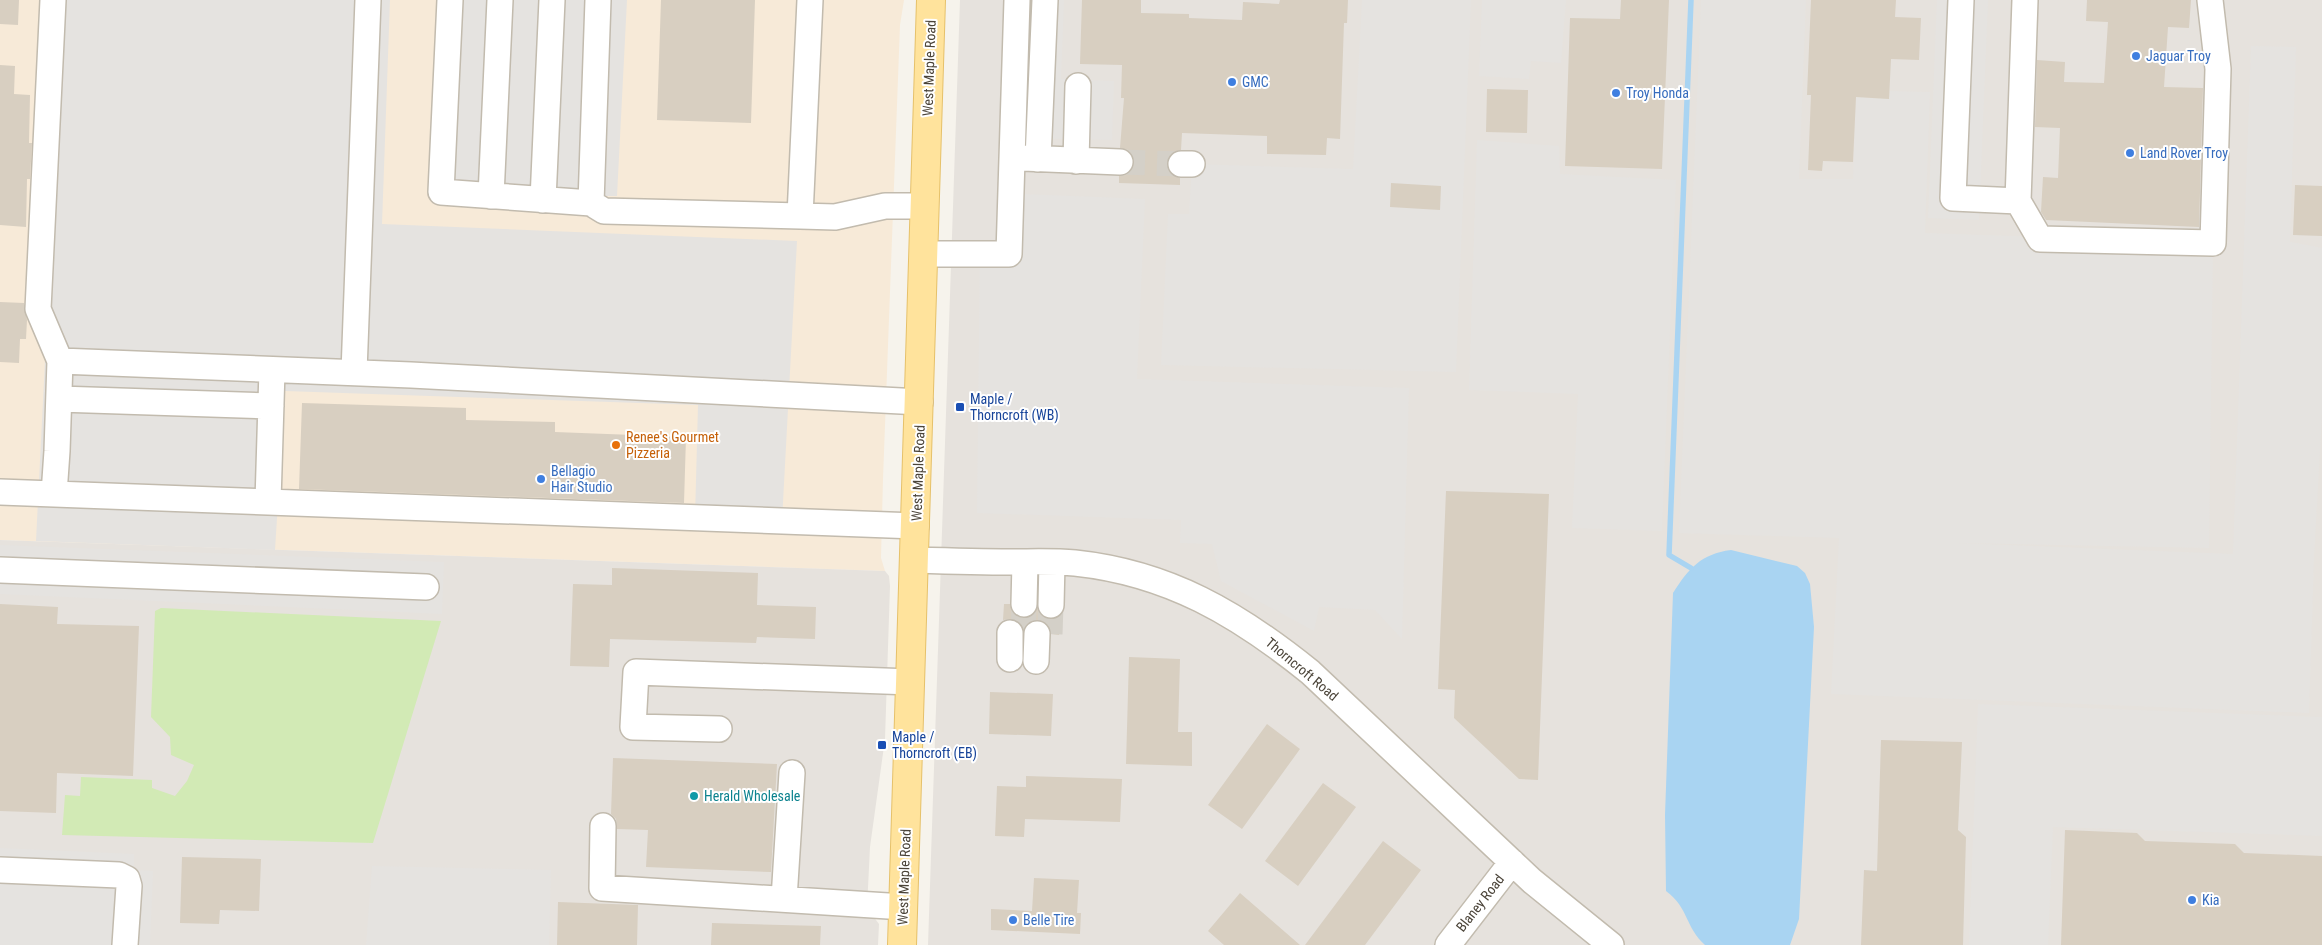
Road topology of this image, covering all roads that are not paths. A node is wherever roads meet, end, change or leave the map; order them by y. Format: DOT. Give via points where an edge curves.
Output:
graph roads {
  1 [pos="53,0"];
  2 [pos="368,0"];
  3 [pos="450,0"];
  4 [pos="500,0"];
  5 [pos="552,0"];
  6 [pos="598,0"];
  7 [pos="810,0"];
  8 [pos="931,0"];
  9 [pos="1017,0"];
  10 [pos="1045,0"];
  11 [pos="1960,0"];
  12 [pos="2025,0"];
  13 [pos="2210,0"];
  14 [pos="1078,86"];
  15 [pos="1012,158"];
  16 [pos="1038,159"];
  17 [pos="1076,161"];
  18 [pos="1120,162"];
  19 [pos="491,196"];
  20 [pos="543,200"];
  21 [pos="2018,201"];
  22 [pos="590,203"];
  23 [pos="925,206"];
  24 [pos="800,216"];
  25 [pos="924,254"];
  26 [pos="60,362"];
  27 [pos="272,370"];
  28 [pos="354,372"];
  29 [pos="59,399"];
  30 [pos="920,402"];
  31 [pos="271,406"];
  32 [pos="0,492"];
  33 [pos="54,494"];
  34 [pos="268,501"];
  35 [pos="916,526"];
  36 [pos="915,560"];
  37 [pos="1031,562"];
  38 [pos="0,570"];
  39 [pos="426,587"];
  40 [pos="1030,634"];
  41 [pos="911,682"];
  42 [pos="719,729"];
  43 [pos="792,773"];
  44 [pos="602,826"];
  45 [pos="1512,862"];
  46 [pos="0,870"];
  47 [pos="784,899"];
  48 [pos="904,907"];
  49 [pos="125,945"];
  50 [pos="902,945"];
  51 [pos="1448,945"];
  52 [pos="1611,945"];
  1 -- 26 [label="street" via="38,309"];
  2 -- 28 [label="street"];
  3 -- 19 [label="street" via="442,192"];
  4 -- 19 [label="street"];
  5 -- 20 [label="street"];
  6 -- 22 [label="street"];
  7 -- 24 [label="street"];
  8 -- 23 [label="main road, West Maple Road"];
  9 -- 15 [label="street"];
  10 -- 16 [label="street"];
  11 -- 21 [label="street" via="1953,198"];
  12 -- 21 [label="street"];
  13 -- 21 [label="street" via="2218,70 2213,243 2040,239"];
  14 -- 17 [label="street"];
  15 -- 16 [label="street"];
  15 -- 25 [label="street" via="1009,254"];
  16 -- 17 [label="street"];
  17 -- 18 [label="street"];
  19 -- 20 [label="street"];
  20 -- 22 [label="street"];
  22 -- 24 [label="street" via="604,211"];
  23 -- 24 [label="street" via="885,206 836,217"];
  23 -- 25 [label="main road, West Maple Road"];
  25 -- 30 [label="main road, West Maple Road"];
  26 -- 27 [label="street"];
  26 -- 29 [label="street"];
  27 -- 28 [label="street"];
  27 -- 31 [label="street"];
  28 -- 30 [label="street"];
  29 -- 31 [label="street"];
  29 -- 33 [label="street"];
  30 -- 35 [label="main road, West Maple Road"];
  31 -- 34 [label="street"];
  32 -- 33 [label="street"];
  33 -- 34 [label="street"];
  34 -- 35 [label="street"];
  35 -- 36 [label="main road, West Maple Road"];
  36 -- 37 [label="street, Thorncroft Road"];
  36 -- 41 [label="main road, West Maple Road"];
  37 -- 37 [label="street" via="1031,604"];
  37 -- 45 [label="street, Thorncroft Road" via="1107,568 1157,581 1204,600 1240,620 1310,672"];
  38 -- 39 [label="street"];
  40 -- 40 [label="street" via="1030,660"];
  41 -- 42 [label="street" via="636,672 634,727"];
  41 -- 48 [label="main road, West Maple Road"];
  43 -- 47 [label="street"];
  44 -- 47 [label="street" via="602,888"];
  45 -- 51 [label="street, Blaney Road"];
  45 -- 52 [label="street, Thorncroft Road"];
  46 -- 49 [label="street" via="127,879"];
  47 -- 48 [label="street"];
  48 -- 50 [label="main road, West Maple Road"];
}
